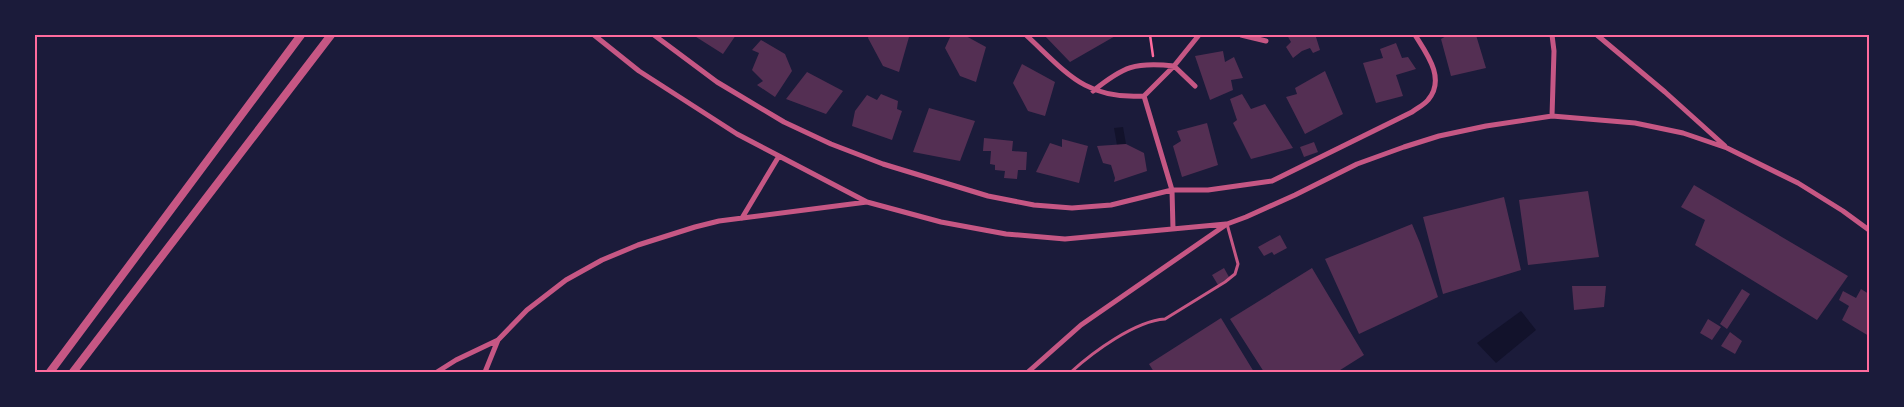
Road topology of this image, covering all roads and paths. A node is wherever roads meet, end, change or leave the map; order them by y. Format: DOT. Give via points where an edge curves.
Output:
graph roads {
  1 [pos="301,35"];
  2 [pos="332,35"];
  3 [pos="594,35"];
  4 [pos="1026,35"];
  5 [pos="1150,35"];
  6 [pos="1199,35"];
  7 [pos="1241,35"];
  8 [pos="1415,35"];
  9 [pos="1552,35"];
  10 [pos="1596,35"];
  11 [pos="657,36"];
  12 [pos="1266,41"];
  13 [pos="1154,64"];
  14 [pos="1174,66"];
  15 [pos="1195,86"];
  16 [pos="1093,91"];
  17 [pos="1144,96"];
  18 [pos="1552,116"];
  19 [pos="1727,148"];
  20 [pos="779,156"];
  21 [pos="1172,190"];
  22 [pos="867,202"];
  23 [pos="742,218"];
  24 [pos="1226,224"];
  25 [pos="1173,229"];
  26 [pos="1869,230"];
  27 [pos="498,340"];
  28 [pos="50,372"];
  29 [pos="73,372"];
  30 [pos="437,372"];
  31 [pos="485,372"];
  32 [pos="1028,372"];
  33 [pos="1071,372"];
  1 -- 28 [label="street"];
  2 -- 29 [label="street"];
  3 -- 20 [label="street" via="639,71 736,134"];
  4 -- 16 [label="street"];
  5 -- 13 [label="path"];
  6 -- 14 [label="street"];
  7 -- 12 [label="street"];
  8 -- 21 [label="street" via="1434,70 1435,87 1428,100 1412,112 1272,181 1208,190"];
  9 -- 18 [label="street"];
  10 -- 19 [label="street"];
  11 -- 21 [label="street" via="717,82 784,122 883,164 988,196 1072,208 1111,205"];
  13 -- 14 [label="street"];
  13 -- 16 [label="street" via="1125,68"];
  14 -- 15 [label="street"];
  14 -- 17 [label="street"];
  16 -- 17 [label="street" via="1112,96"];
  17 -- 21 [label="street"];
  18 -- 19 [label="street" via="1635,123 1683,133"];
  18 -- 24 [label="street" via="1486,126 1404,147 1357,164"];
  19 -- 26 [label="street" via="1798,183"];
  20 -- 22 [label="street"];
  20 -- 23 [label="street"];
  21 -- 25 [label="street"];
  22 -- 23 [label="street"];
  22 -- 25 [label="street" via="941,222 1006,234 1065,239"];
  23 -- 27 [label="street" via="694,227 602,260 566,280 527,310"];
  24 -- 25 [label="street"];
  24 -- 32 [label="street" via="1081,325"];
  24 -- 33 [label="lane" via="1238,264 1235,274 1165,318 1141,324"];
  27 -- 30 [label="street"];
  27 -- 31 [label="street"];
}
